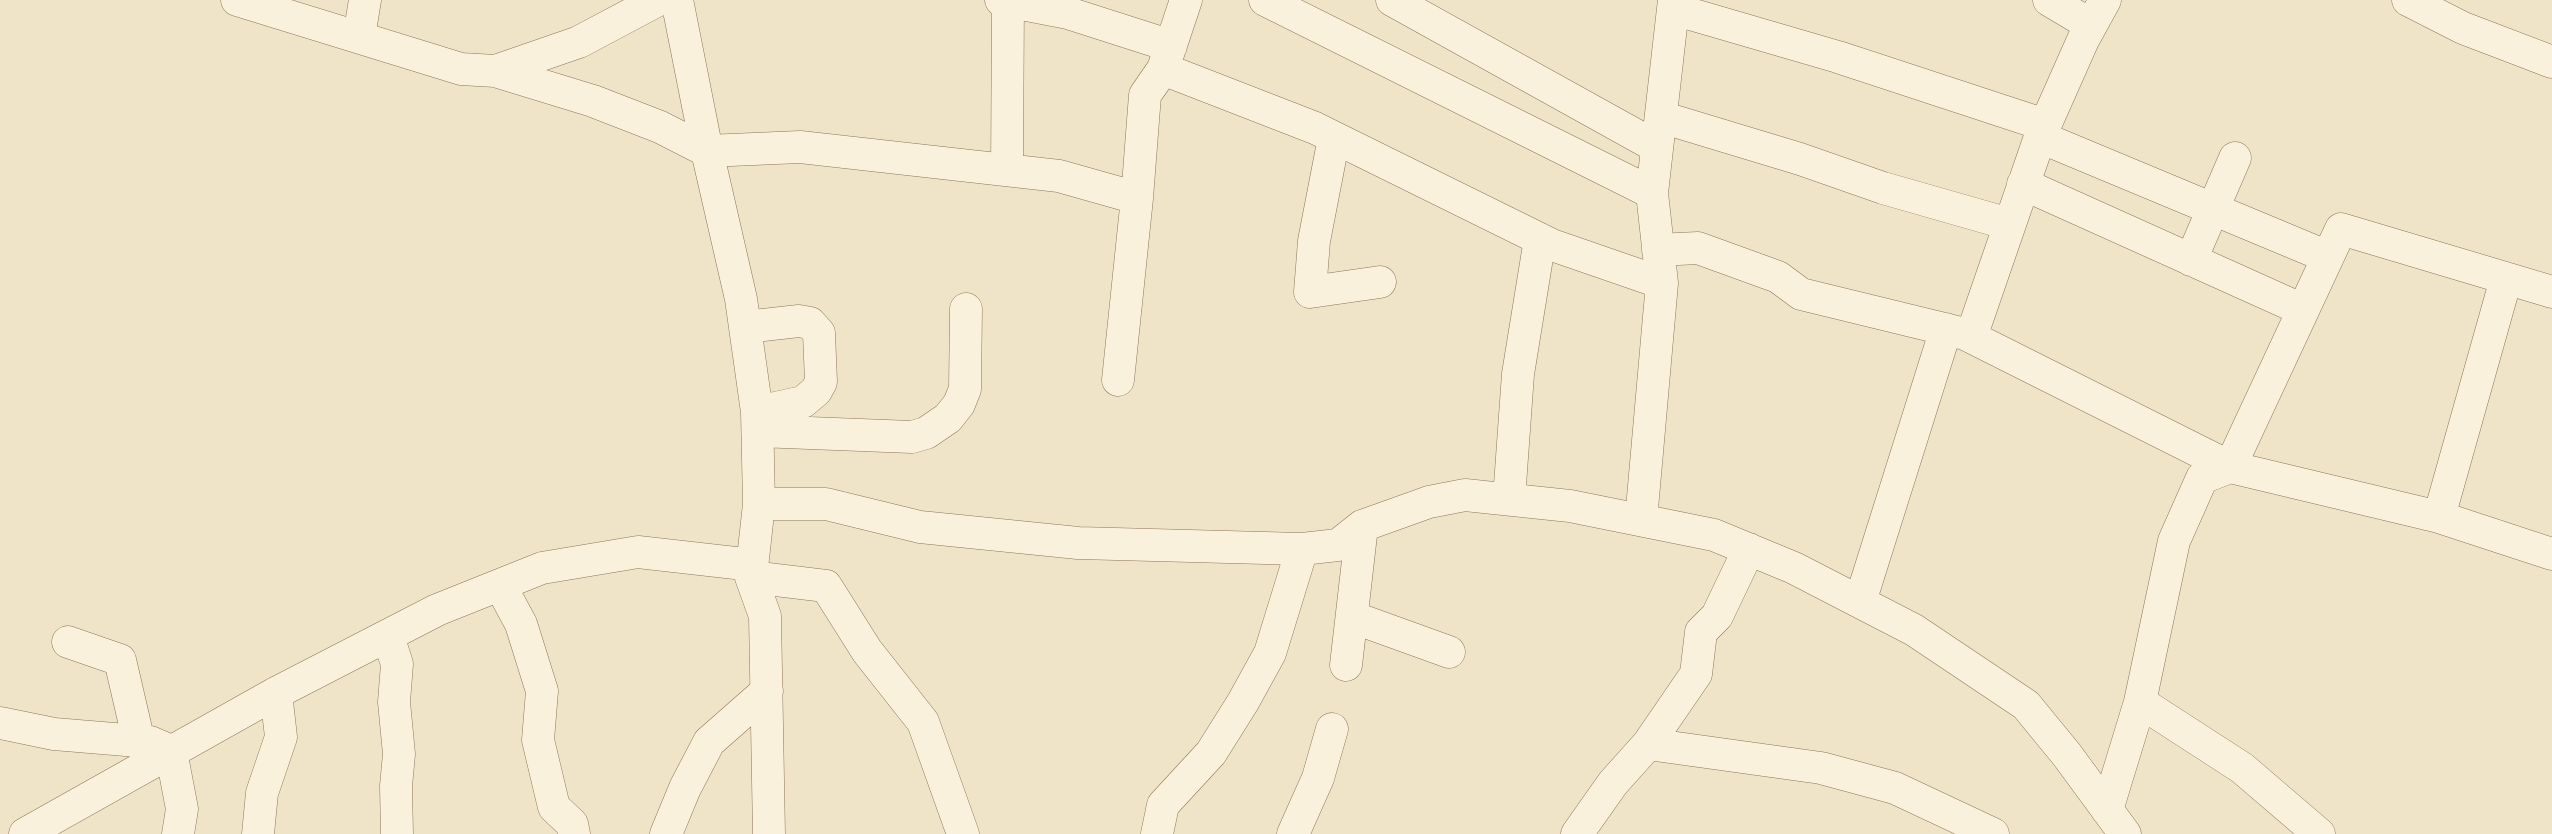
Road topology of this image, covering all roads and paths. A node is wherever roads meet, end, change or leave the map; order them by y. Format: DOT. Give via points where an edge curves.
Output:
graph roads {
  1 [pos="237,0"];
  2 [pos="365,0"];
  3 [pos="658,0"];
  4 [pos="677,0"];
  5 [pos="1186,0"];
  6 [pos="1265,0"];
  7 [pos="1392,0"];
  8 [pos="2049,0"];
  9 [pos="2408,0"];
  10 [pos="1005,1"];
  11 [pos="1674,4"];
  12 [pos="608,13"];
  13 [pos="2098,13"];
  14 [pos="320,14"];
  15 [pos="359,37"];
  16 [pos="1167,57"];
  17 [pos="2552,61"];
  18 [pos="495,71"];
  19 [pos="2042,131"];
  20 [pos="1659,132"];
  21 [pos="1334,138"];
  22 [pos="707,151"];
  23 [pos="2235,158"];
  24 [pos="1007,170"];
  25 [pos="2023,184"];
  26 [pos="1652,193"];
  27 [pos="1137,198"];
  28 [pos="2212,208"];
  29 [pos="2010,224"];
  30 [pos="1540,239"];
  31 [pos="1658,250"];
  32 [pos="2328,257"];
  33 [pos="2191,260"];
  34 [pos="2506,279"];
  35 [pos="1380,282"];
  36 [pos="1662,283"];
  37 [pos="2552,292"];
  38 [pos="966,309"];
  39 [pos="2303,310"];
  40 [pos="745,327"];
  41 [pos="1959,333"];
  42 [pos="1118,380"];
  43 [pos="757,421"];
  44 [pos="2230,467"];
  45 [pos="1509,499"];
  46 [pos="759,504"];
  47 [pos="2439,517"];
  48 [pos="1640,520"];
  49 [pos="1362,526"];
  50 [pos="1302,549"];
  51 [pos="1749,549"];
  52 [pos="2552,554"];
  53 [pos="752,571"];
  54 [pos="500,585"];
  55 [pos="1860,602"];
  56 [pos="1352,618"];
  57 [pos="387,636"];
  58 [pos="68,642"];
  59 [pos="1449,652"];
  60 [pos="1346,665"];
  61 [pos="767,691"];
  62 [pos="276,694"];
  63 [pos="2140,702"];
  64 [pos="0,723"];
  65 [pos="1332,729"];
  66 [pos="139,742"];
  67 [pos="1648,744"];
  68 [pos="172,751"];
  69 [pos="2116,822"];
  70 [pos="24,834"];
  71 [pos="178,834"];
  72 [pos="258,834"];
  73 [pos="397,834"];
  74 [pos="574,834"];
  75 [pos="666,834"];
  76 [pos="769,834"];
  77 [pos="963,834"];
  78 [pos="1157,834"];
  79 [pos="1293,834"];
  80 [pos="1577,834"];
  81 [pos="1993,834"];
  82 [pos="2319,834"];
  1 -- 14 [label="street"];
  2 -- 15 [label="street"];
  3 -- 12 [label="street"];
  4 -- 22 [label="street"];
  5 -- 16 [label="street"];
  6 -- 26 [label="street"];
  7 -- 20 [label="street"];
  8 -- 13 [label="street"];
  9 -- 17 [label="street" via="2463,29"];
  10 -- 16 [label="street" via="1068,13"];
  10 -- 24 [label="street"];
  11 -- 19 [label="street"];
  11 -- 20 [label="street"];
  12 -- 18 [label="street" via="579,41"];
  13 -- 19 [label="street"];
  14 -- 15 [label="street"];
  15 -- 18 [label="street" via="461,69"];
  16 -- 21 [label="street"];
  16 -- 27 [label="street" via="1145,94"];
  18 -- 22 [label="street" via="593,101"];
  19 -- 25 [label="street"];
  19 -- 28 [label="street"];
  20 -- 26 [label="street"];
  20 -- 29 [label="street" via="1800,159"];
  21 -- 30 [label="street"];
  21 -- 35 [label="street" via="1314,241 1310,292"];
  22 -- 24 [label="street" via="800,147"];
  22 -- 40 [label="street"];
  23 -- 28 [label="street"];
  24 -- 27 [label="street" via="1059,176"];
  25 -- 29 [label="street"];
  25 -- 33 [label="street"];
  26 -- 31 [label="street"];
  27 -- 42 [label="street"];
  28 -- 32 [label="street"];
  28 -- 33 [label="street"];
  29 -- 41 [label="street"];
  30 -- 36 [label="street"];
  30 -- 45 [label="street" via="1518,374"];
  31 -- 36 [label="street"];
  31 -- 41 [label="street" via="1698,248 1778,277 1801,295"];
  32 -- 34 [label="street" via="2341,229"];
  32 -- 39 [label="street"];
  33 -- 39 [label="street"];
  34 -- 37 [label="street"];
  34 -- 47 [label="street"];
  36 -- 48 [label="street"];
  38 -- 43 [label="street" via="965,389 948,418 926,433 912,437"];
  39 -- 44 [label="street"];
  40 -- 43 [label="street"];
  40 -- 43 [label="street" via="799,321 810,323 819,333 821,382 816,391 803,402"];
  41 -- 44 [label="street"];
  41 -- 55 [label="street"];
  43 -- 46 [label="street"];
  44 -- 47 [label="street"];
  44 -- 63 [label="street" via="2202,478 2174,541"];
  45 -- 48 [label="street"];
  45 -- 49 [label="street" via="1465,495 1429,502"];
  46 -- 50 [label="street" via="826,503 920,527 1078,543"];
  46 -- 53 [label="street"];
  47 -- 52 [label="street"];
  48 -- 51 [label="street" via="1714,535"];
  49 -- 50 [label="street" via="1338,545"];
  49 -- 56 [label="street"];
  50 -- 78 [label="street" via="1270,653 1211,753 1163,805"];
  51 -- 55 [label="street"];
  51 -- 67 [label="street" via="1717,617 1701,632 1696,674"];
  53 -- 54 [label="street" via="638,552 542,568"];
  53 -- 61 [label="street" via="765,617"];
  53 -- 77 [label="street" via="826,586 867,650 923,722"];
  54 -- 57 [label="street"];
  54 -- 74 [label="street" via="522,624 542,691 538,740 554,807 572,824"];
  55 -- 69 [label="street" via="1914,630 2026,705"];
  56 -- 59 [label="street"];
  56 -- 60 [label="street"];
  57 -- 62 [label="street"];
  57 -- 73 [label="street" via="397,664"];
  58 -- 66 [label="street" via="120,660"];
  61 -- 75 [label="street" via="709,742"];
  61 -- 76 [label="street"];
  62 -- 68 [label="street"];
  62 -- 72 [label="street" via="281,737 262,793"];
  63 -- 69 [label="street"];
  63 -- 82 [label="street" via="2242,768"];
  64 -- 66 [label="street" via="54,734"];
  65 -- 79 [label="street" via="1318,778"];
  66 -- 68 [label="street"];
  67 -- 80 [label="street"];
  67 -- 81 [label="street" via="1821,768 1895,788"];
  68 -- 70 [label="street"];
  68 -- 71 [label="street" via="182,809"];
}
